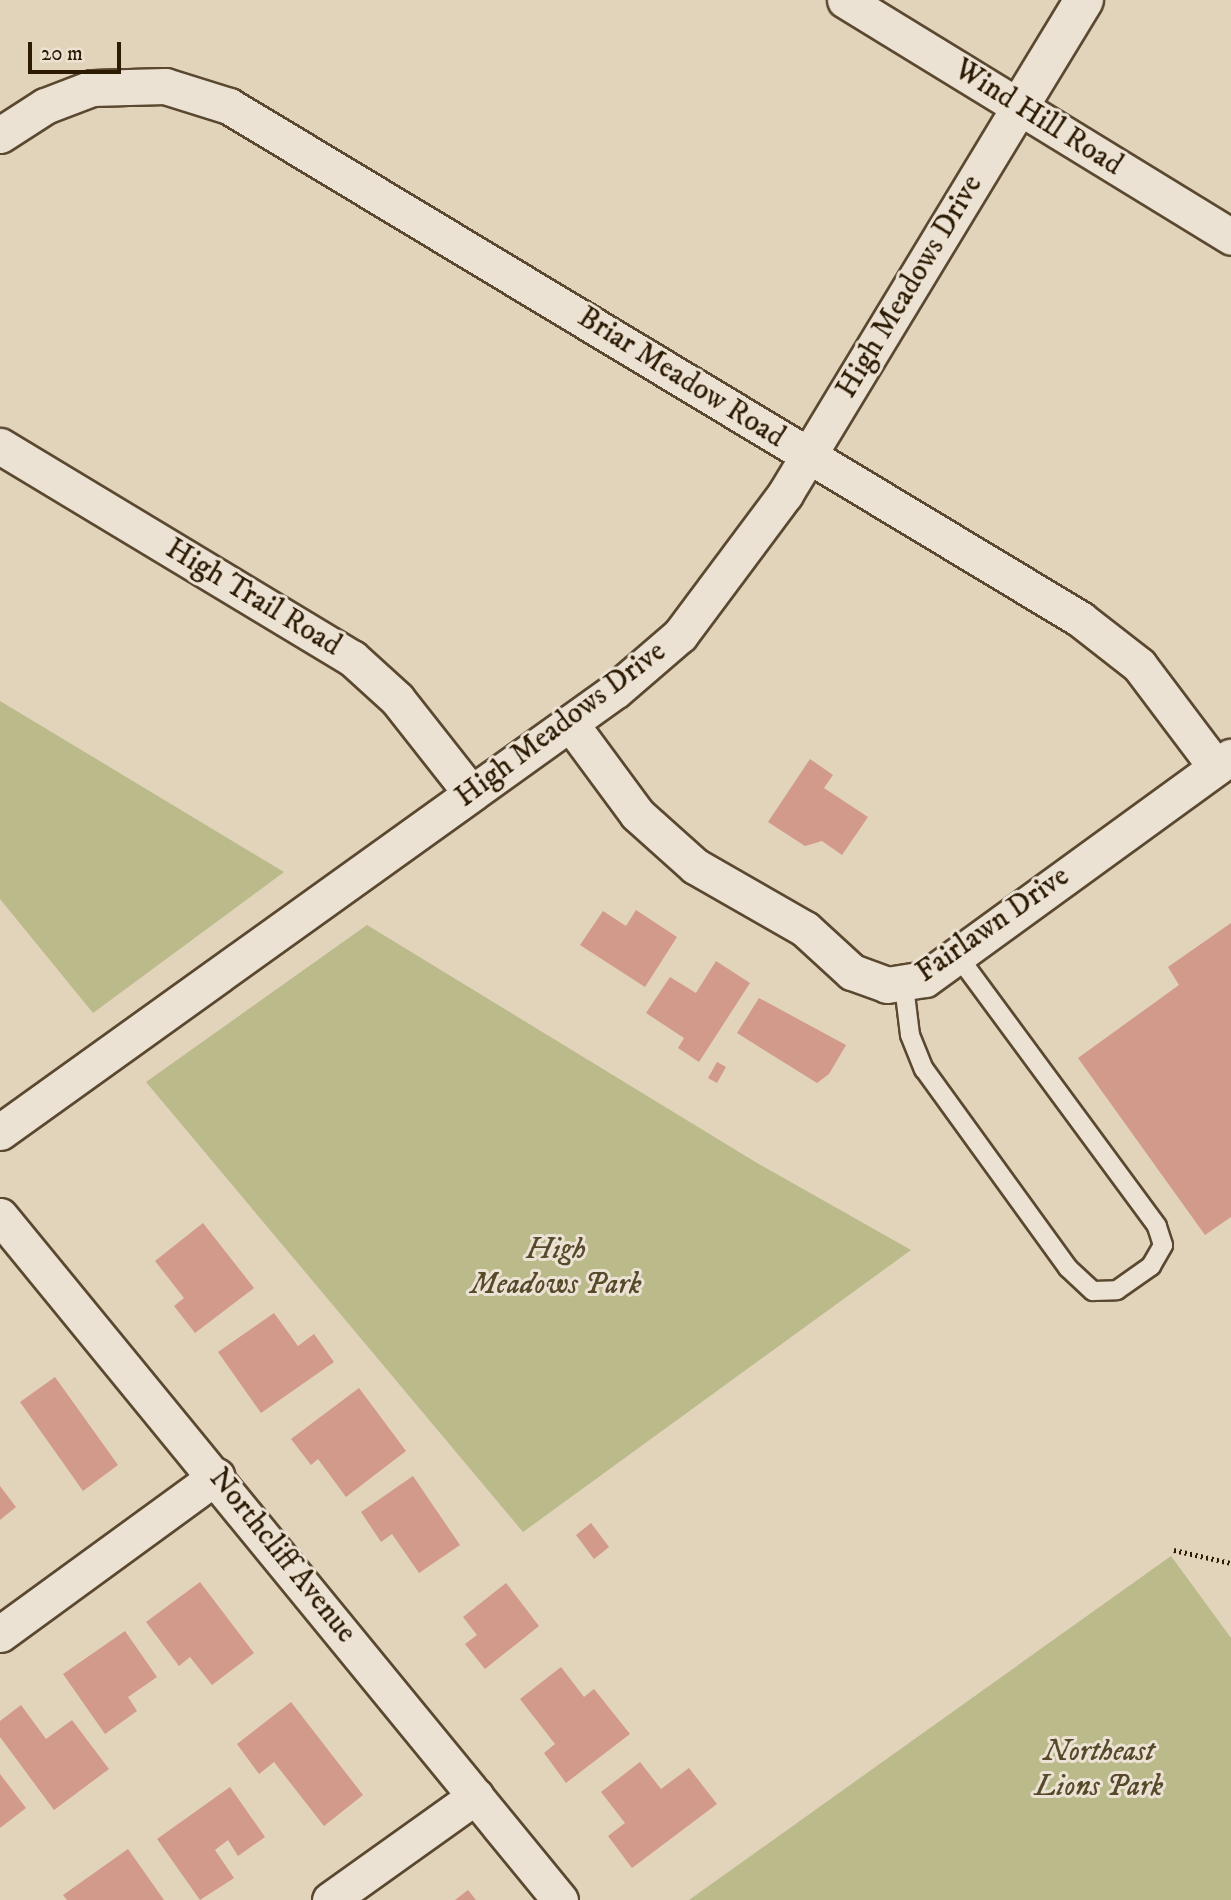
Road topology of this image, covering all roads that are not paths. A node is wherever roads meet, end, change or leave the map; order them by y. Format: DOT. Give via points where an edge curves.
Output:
graph roads {
  1 [pos="845,0"];
  2 [pos="1084,0"];
  3 [pos="1019,107"];
  4 [pos="0,135"];
  5 [pos="1231,237"];
  6 [pos="0,446"];
  7 [pos="808,456"];
  8 [pos="570,723"];
  9 [pos="1224,762"];
  10 [pos="471,793"];
  11 [pos="958,956"];
  12 [pos="904,986"];
  13 [pos="0,1132"];
  14 [pos="0,1216"];
  15 [pos="217,1476"];
  16 [pos="0,1634"];
  17 [pos="476,1796"];
  18 [pos="330,1900"];
  19 [pos="560,1900"];
  1 -- 3 [label="street, Wind Hill Road"];
  2 -- 3 [label="street, High Meadows Drive"];
  3 -- 5 [label="street, Wind Hill Road"];
  3 -- 7 [label="street, High Meadows Drive"];
  4 -- 7 [label="street, Briar Meadow Road" via="45,106 92,88 165,86 229,106"];
  6 -- 10 [label="street, High Trail Road" via="352,658 397,699"];
  7 -- 8 [label="street, High Meadows Drive" via="680,635"];
  7 -- 9 [label="street, Briar Meadow Road" via="1114,643"];
  8 -- 10 [label="street, High Meadows Drive"];
  8 -- 12 [label="street, Fairlawn Drive" via="637,814 695,866 806,929 852,972"];
  9 -- 11 [label="street, Fairlawn Drive"];
  10 -- 13 [label="street, High Meadows Drive"];
  11 -- 12 [label="street, Fairlawn Drive"];
  11 -- 12 [label="lane" via="1157,1226 1163,1245 1152,1266 1117,1290 1093,1292 1068,1268 924,1069 910,1035"];
  14 -- 15 [label="street, Northcliff Avenue"];
  15 -- 16 [label="street"];
  15 -- 17 [label="street, Northcliff Avenue"];
  17 -- 18 [label="street"];
  17 -- 19 [label="street, Northcliff Avenue"];
}
